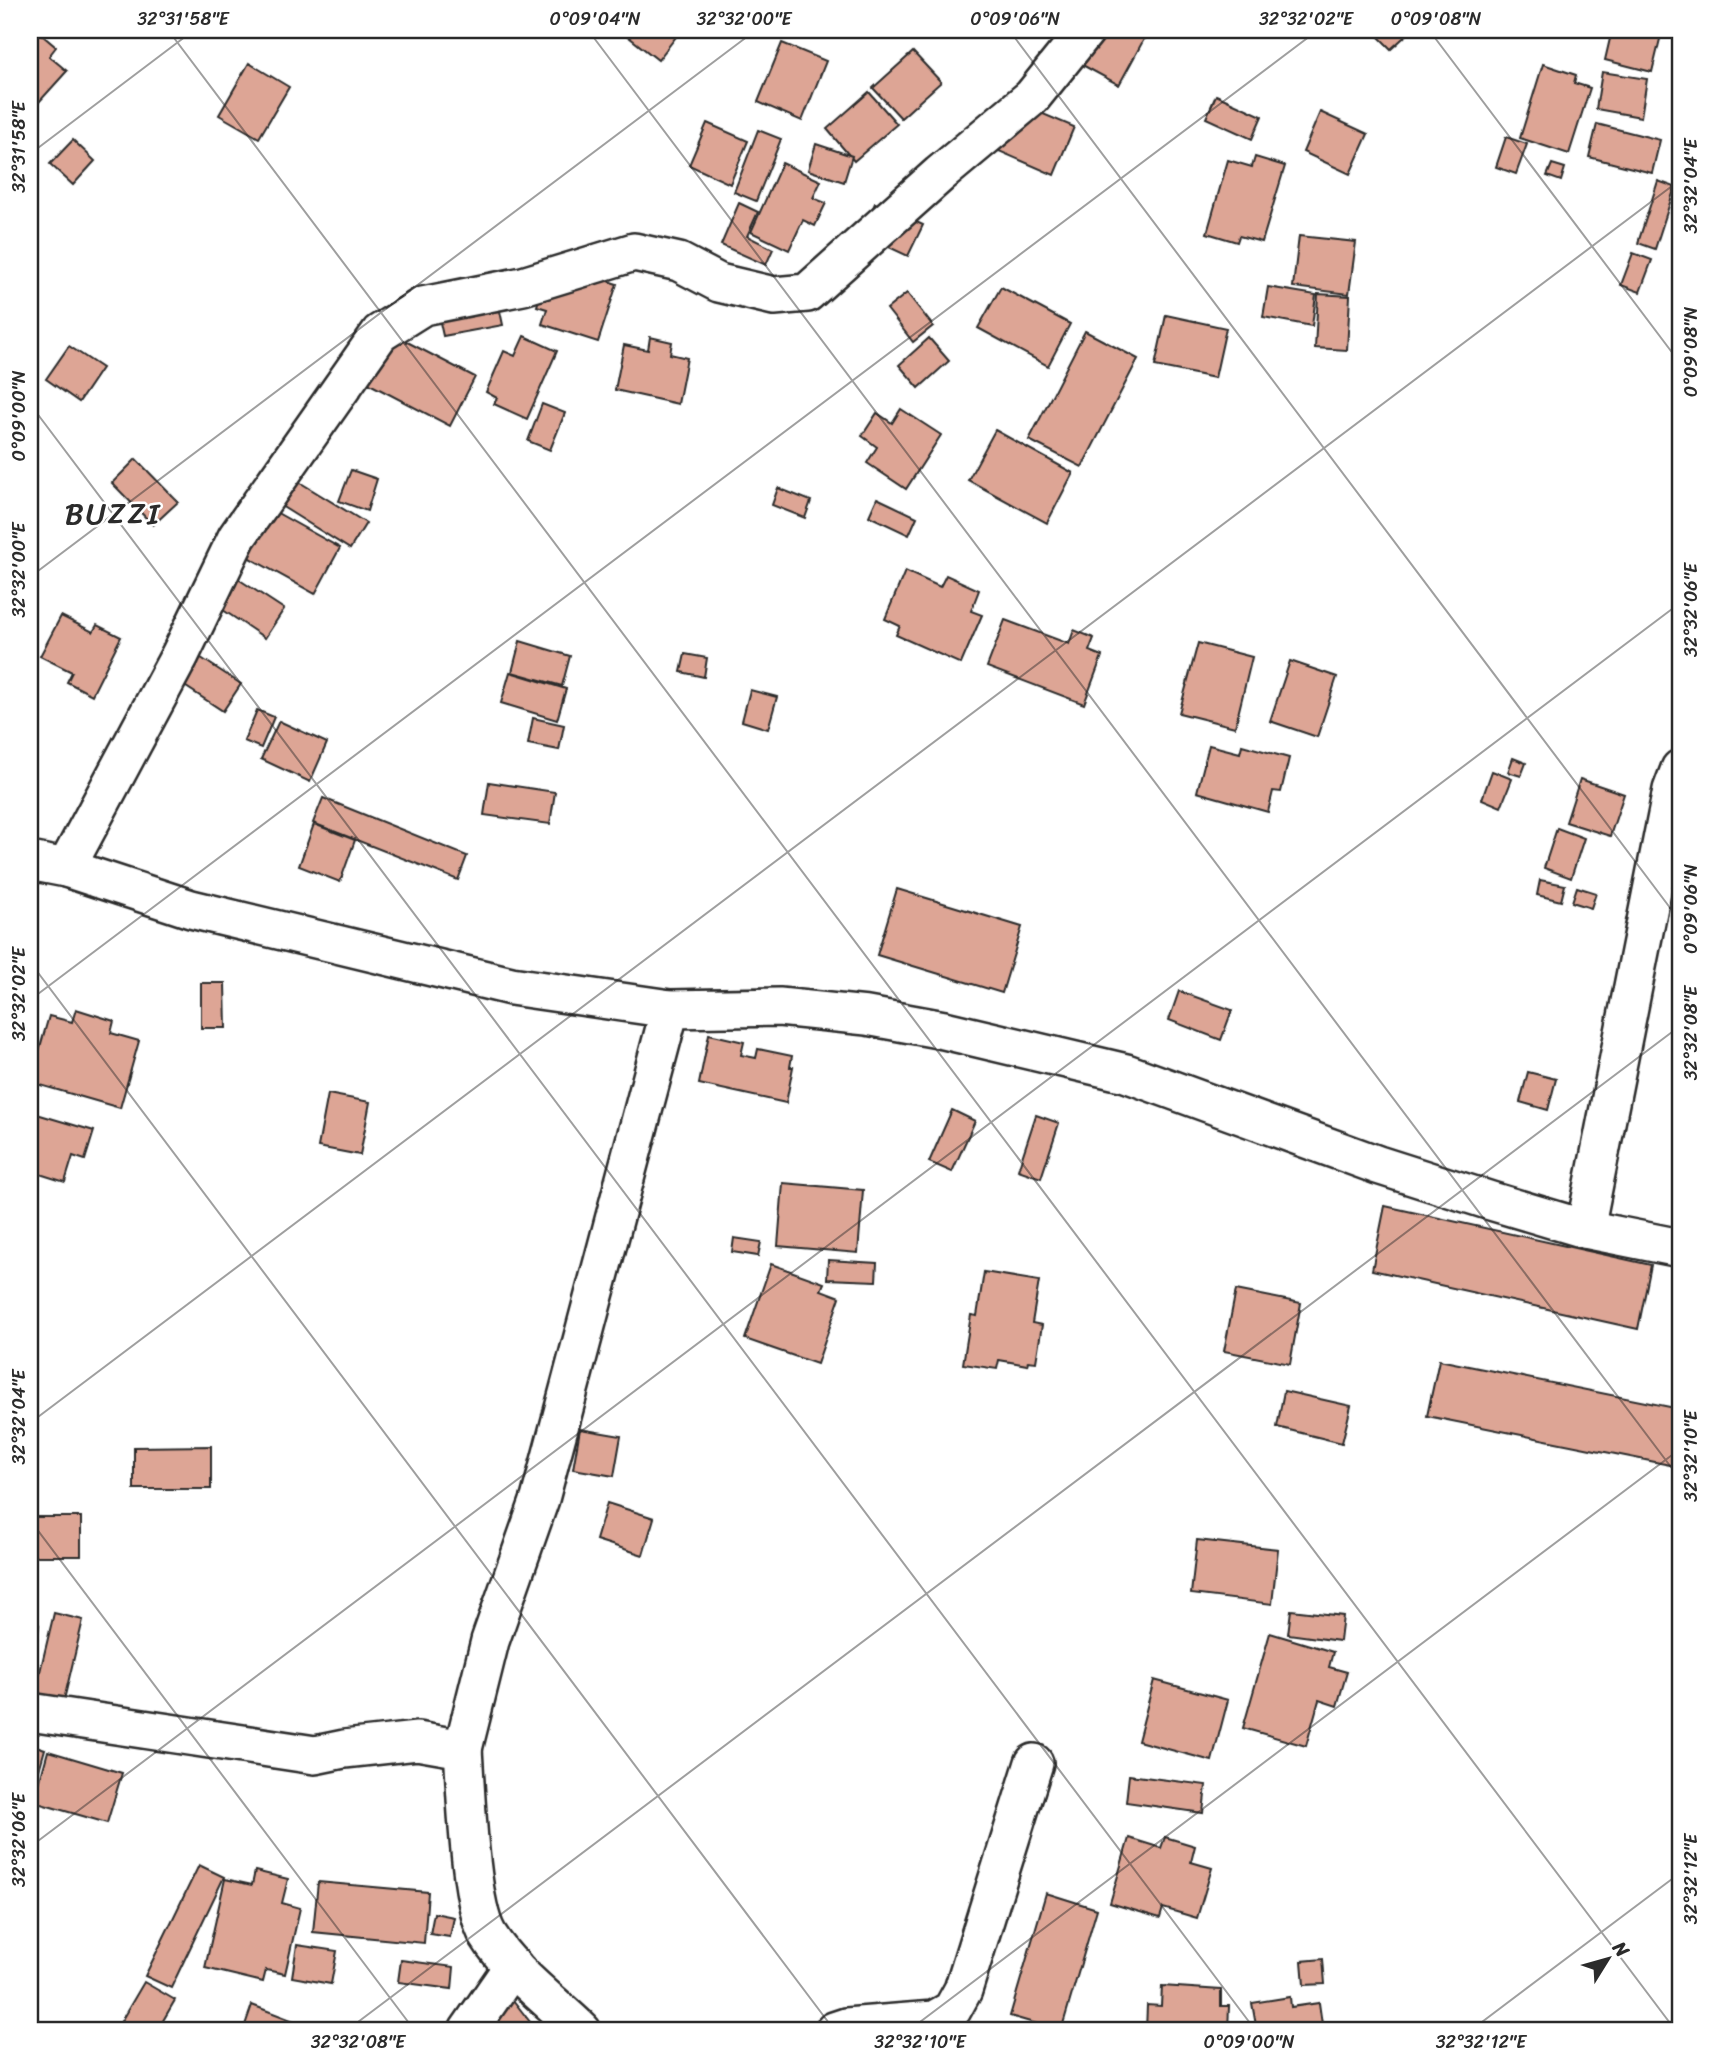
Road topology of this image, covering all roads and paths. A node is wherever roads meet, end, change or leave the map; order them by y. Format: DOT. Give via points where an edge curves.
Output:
graph roads {
  1 [pos="1086,30"];
  2 [pos="1680,769"];
  3 [pos="30,861"];
  4 [pos="66,868"];
  5 [pos="670,1009"];
  6 [pos="1585,1229"];
  7 [pos="1680,1248"];
  8 [pos="30,1712"];
  9 [pos="463,1749"];
  10 [pos="1034,1763"];
  11 [pos="513,1966"];
  12 [pos="468,2031"];
  13 [pos="582,2031"];
  14 [pos="834,2031"];
  1 -- 4 [label="street" via="1032,97 807,293 774,296 719,283 679,262 634,252 523,286 423,306 380,333 237,537 180,655"];
  2 -- 6 [label="street" via="1669,803"];
  3 -- 4 [label="street"];
  4 -- 5 [label="street" via="191,909 510,986"];
  5 -- 6 [label="street" via="779,1007 867,1016 1126,1073 1378,1165"];
  5 -- 9 [label="street" via="540,1499 490,1641"];
  6 -- 7 [label="street"];
  8 -- 9 [label="street" via="315,1755 416,1741"];
  9 -- 11 [label="street" via="474,1883 487,1933"];
  10 -- 14 [label="street" via="963,1990 952,2010 934,2020"];
  11 -- 12 [label="street"];
  11 -- 13 [label="street"];
}
